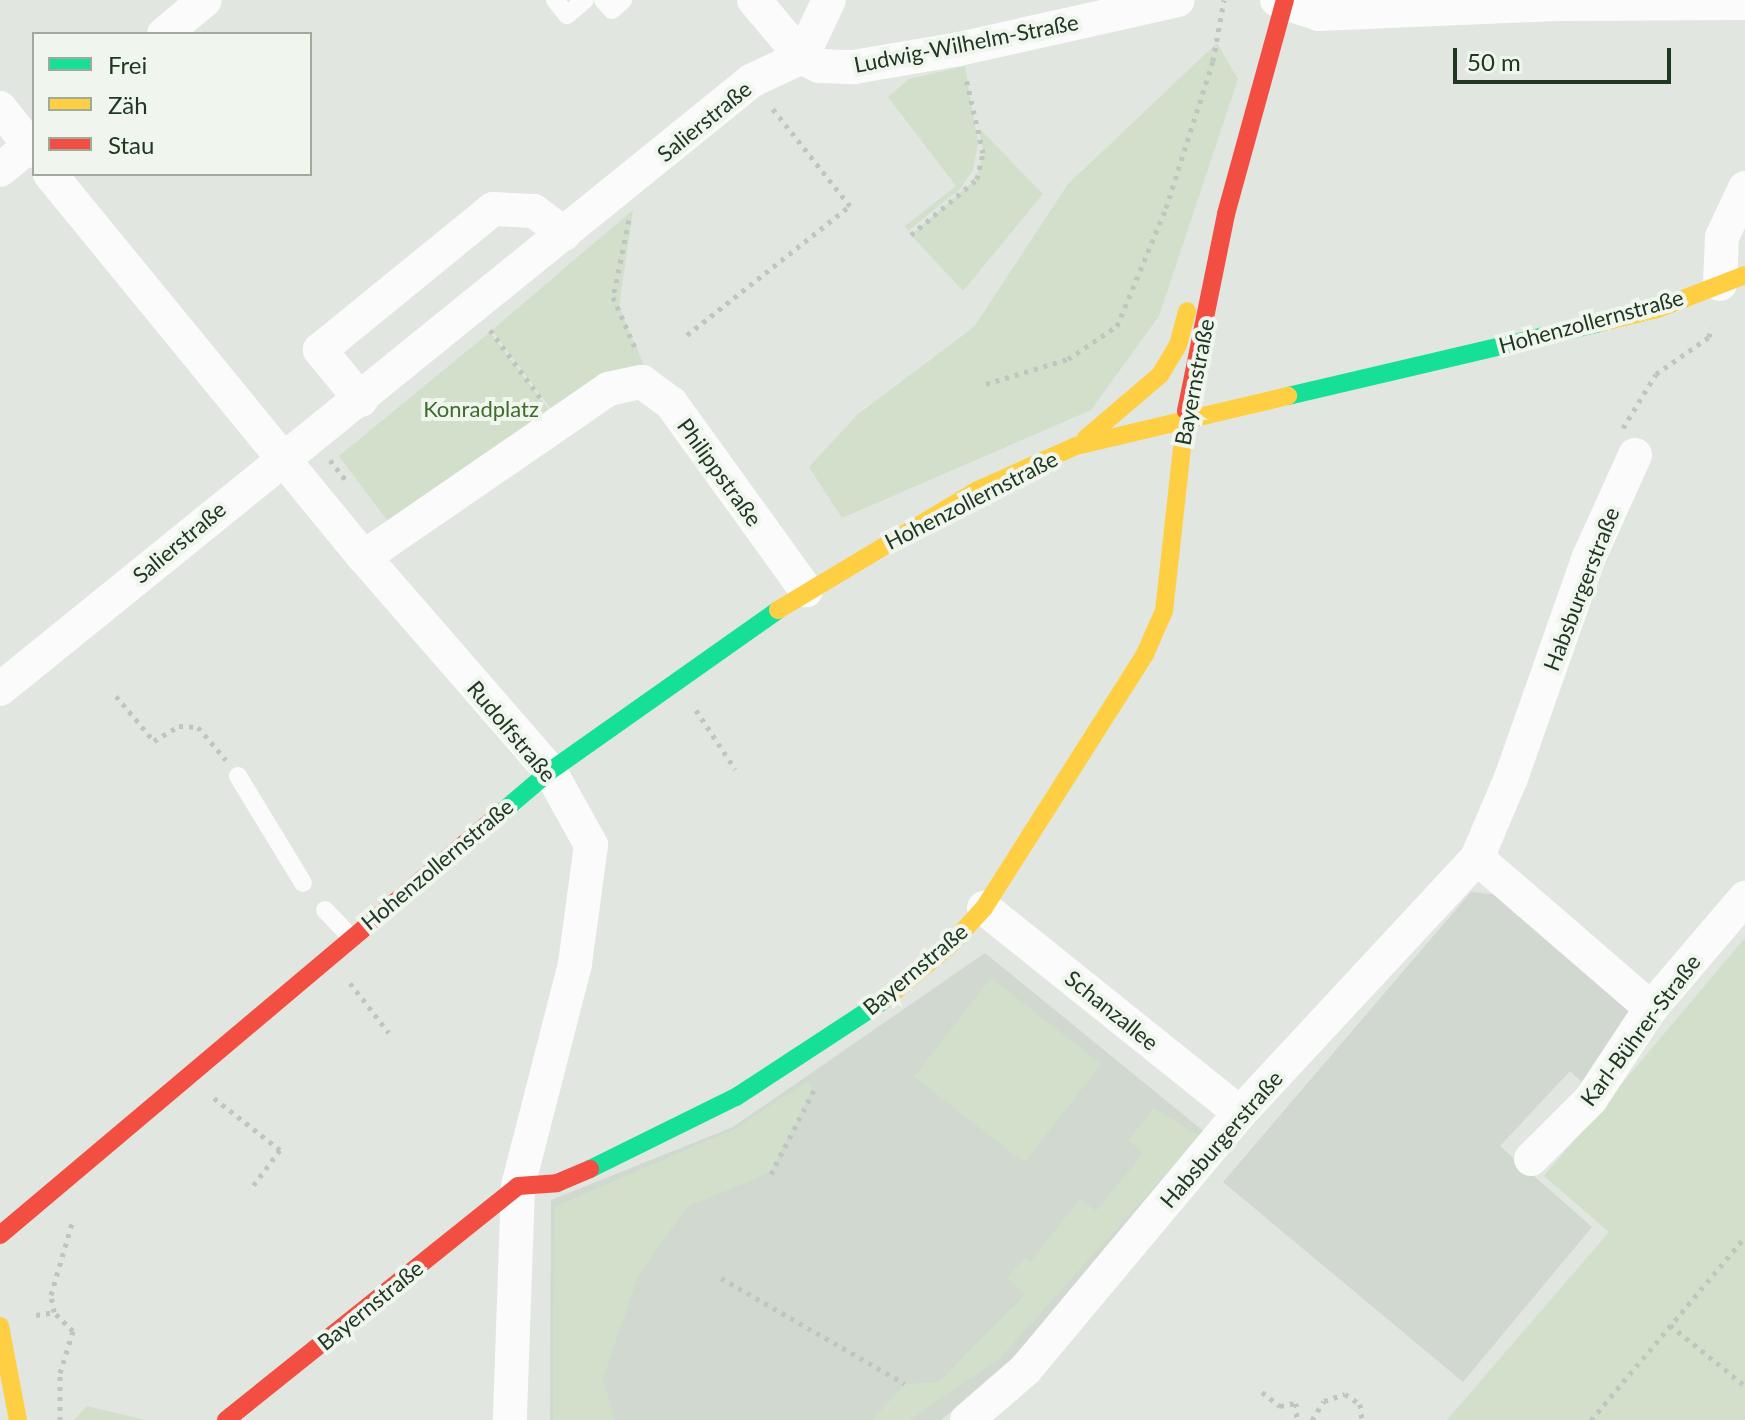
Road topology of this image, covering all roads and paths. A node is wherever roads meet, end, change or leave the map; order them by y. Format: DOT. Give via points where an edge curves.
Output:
graph roads {
  1 [pos="205,0"];
  2 [pos="555,0"];
  3 [pos="585,0"];
  4 [pos="603,0"];
  5 [pos="623,0"];
  6 [pos="754,0"];
  7 [pos="829,0"];
  8 [pos="1178,0"];
  9 [pos="1224,0"];
  10 [pos="1282,1"];
  11 [pos="1563,2"];
  12 [pos="1745,3"];
  13 [pos="166,32"];
  14 [pos="959,49"];
  15 [pos="802,57"];
  16 [pos="779,94"];
  17 [pos="0,108"];
  18 [pos="32,145"];
  19 [pos="32,147"];
  20 [pos="0,170"];
  21 [pos="52,176"];
  22 [pos="1745,188"];
  23 [pos="629,216"];
  24 [pos="564,234"];
  25 [pos="911,235"];
  26 [pos="1213,271"];
  27 [pos="1732,280"];
  28 [pos="464,317"];
  29 [pos="1711,329"];
  30 [pos="687,335"];
  31 [pos="634,346"];
  32 [pos="986,384"];
  33 [pos="1646,389"];
  34 [pos="361,400"];
  35 [pos="542,400"];
  36 [pos="1184,418"];
  37 [pos="1076,446"];
  38 [pos="283,455"];
  39 [pos="1635,455"];
  40 [pos="329,459"];
  41 [pos="349,485"];
  42 [pos="364,557"];
  43 [pos="806,590"];
  44 [pos="0,689"];
  45 [pos="116,696"];
  46 [pos="696,709"];
  47 [pos="735,769"];
  48 [pos="550,771"];
  49 [pos="238,776"];
  50 [pos="1477,858"];
  51 [pos="303,883"];
  52 [pos="1745,898"];
  53 [pos="984,908"];
  54 [pos="325,910"];
  55 [pos="350,936"];
  56 [pos="355,989"];
  57 [pos="1651,1008"];
  58 [pos="389,1033"];
  59 [pos="829,1035"];
  60 [pos="185,1076"];
  61 [pos="211,1096"];
  62 [pos="200,1107"];
  63 [pos="1240,1113"];
  64 [pos="1531,1159"];
  65 [pos="771,1174"];
  66 [pos="518,1186"];
  67 [pos="250,1190"];
  68 [pos="74,1220"];
  69 [pos="0,1235"];
  70 [pos="1745,1237"];
  71 [pos="721,1278"];
  72 [pos="54,1312"];
  73 [pos="36,1315"];
  74 [pos="1670,1325"];
  75 [pos="0,1326"];
  76 [pos="905,1384"];
  77 [pos="1745,1386"];
  78 [pos="1262,1392"];
  79 [pos="18,1420"];
  80 [pos="60,1420"];
  81 [pos="226,1420"];
  82 [pos="510,1420"];
  83 [pos="967,1420"];
  84 [pos="1297,1420"];
  85 [pos="1312,1420"];
  86 [pos="1362,1420"];
  87 [pos="1591,1420"];
  1 -- 13 [label="street"];
  2 -- 3 [label="lane" via="567,15"];
  4 -- 5 [label="lane" via="612,10"];
  6 -- 15 [label="street"];
  7 -- 15 [label="street"];
  8 -- 14 [label="street, Ludwig-Wilhelm-Straße"];
  9 -- 32 [label="path" via="1213,61 1166,208 1117,326 1068,359"];
  10 -- 11 [label="street" via="1319,14"];
  10 -- 26 [label="street, Bayernstraße"];
  11 -- 12 [label="street"];
  14 -- 15 [label="street, Ludwig-Wilhelm-Straße" via="854,67 819,66"];
  14 -- 25 [label="path" via="983,153 977,179"];
  15 -- 24 [label="street, Salierstraße" via="751,81 664,166"];
  16 -- 30 [label="path" via="763,96 850,206"];
  17 -- 18 [label="street"];
  19 -- 20 [label="street"];
  21 -- 38 [label="street, Rudolfstraße"];
  22 -- 27 [label="street" via="1722,237"];
  23 -- 31 [label="path" via="613,297"];
  24 -- 28 [label="street, Salierstraße"];
  24 -- 34 [label="street" via="534,211 493,209 480,219 320,350"];
  26 -- 36 [label="street, Bayernstraße"];
  26 -- 37 [label="street, Bayernstraße" via="1193,289 1178,345 1160,375"];
  27 -- 36 [label="street, Hohenzollernstraße" via="1657,309"];
  28 -- 34 [label="street, Salierstraße"];
  28 -- 35 [label="path"];
  29 -- 33 [label="path" via="1709,337 1666,365"];
  34 -- 38 [label="street, Salierstraße"];
  36 -- 37 [label="street, Hohenzollernstraße"];
  36 -- 53 [label="street, Bayernstraße" via="1164,611 1145,654"];
  37 -- 43 [label="street, Hohenzollernstraße" via="978,490"];
  38 -- 42 [label="street, Rudolfstraße"];
  38 -- 44 [label="street, Salierstraße"];
  39 -- 50 [label="street, Habsburgerstraße" via="1589,557"];
  40 -- 41 [label="path"];
  42 -- 43 [label="street, Philippstraße" via="617,385 642,382 671,403"];
  42 -- 48 [label="street, Rudolfstraße"];
  43 -- 48 [label="street, Hohenzollernstraße"];
  45 -- 49 [label="path" via="154,741 179,726 198,727"];
  46 -- 47 [label="path"];
  48 -- 55 [label="street, Hohenzollernstraße"];
  48 -- 66 [label="street, Rudolfstraße" via="591,845 592,864 575,964"];
  49 -- 51 [label="lane"];
  50 -- 57 [label="street"];
  50 -- 63 [label="street, Habsburgerstraße"];
  52 -- 57 [label="street, Karl-Bührer-Straße"];
  53 -- 59 [label="street, Bayernstraße" via="950,945 886,998"];
  53 -- 63 [label="street, Schanzallee"];
  54 -- 55 [label="lane, Hohenzollernstraße"];
  55 -- 60 [label="street, Hohenzollernstraße"];
  56 -- 58 [label="path"];
  57 -- 64 [label="street, Karl-Bührer-Straße" via="1591,1099"];
  59 -- 65 [label="path" via="815,1089"];
  59 -- 66 [label="street, Bayernstraße" via="736,1097 639,1149 557,1183"];
  60 -- 61 [label="path"];
  60 -- 69 [label="street, Hohenzollernstraße"];
  61 -- 62 [label="path"];
  61 -- 67 [label="path" via="280,1150"];
  63 -- 83 [label="street, Habsburgerstraße" via="1025,1370"];
  66 -- 81 [label="street, Bayernstraße"];
  66 -- 82 [label="street, Rudolfstraße"];
  68 -- 72 [label="path" via="51,1295"];
  70 -- 74 [label="path"];
  71 -- 76 [label="path"];
  72 -- 73 [label="path"];
  72 -- 80 [label="path" via="73,1331 60,1373"];
  74 -- 77 [label="path"];
  74 -- 87 [label="path"];
  75 -- 79 [label="street"];
  78 -- 84 [label="path" via="1280,1406 1296,1403"];
  85 -- 86 [label="path" via="1324,1401 1345,1394 1360,1404"];
}
